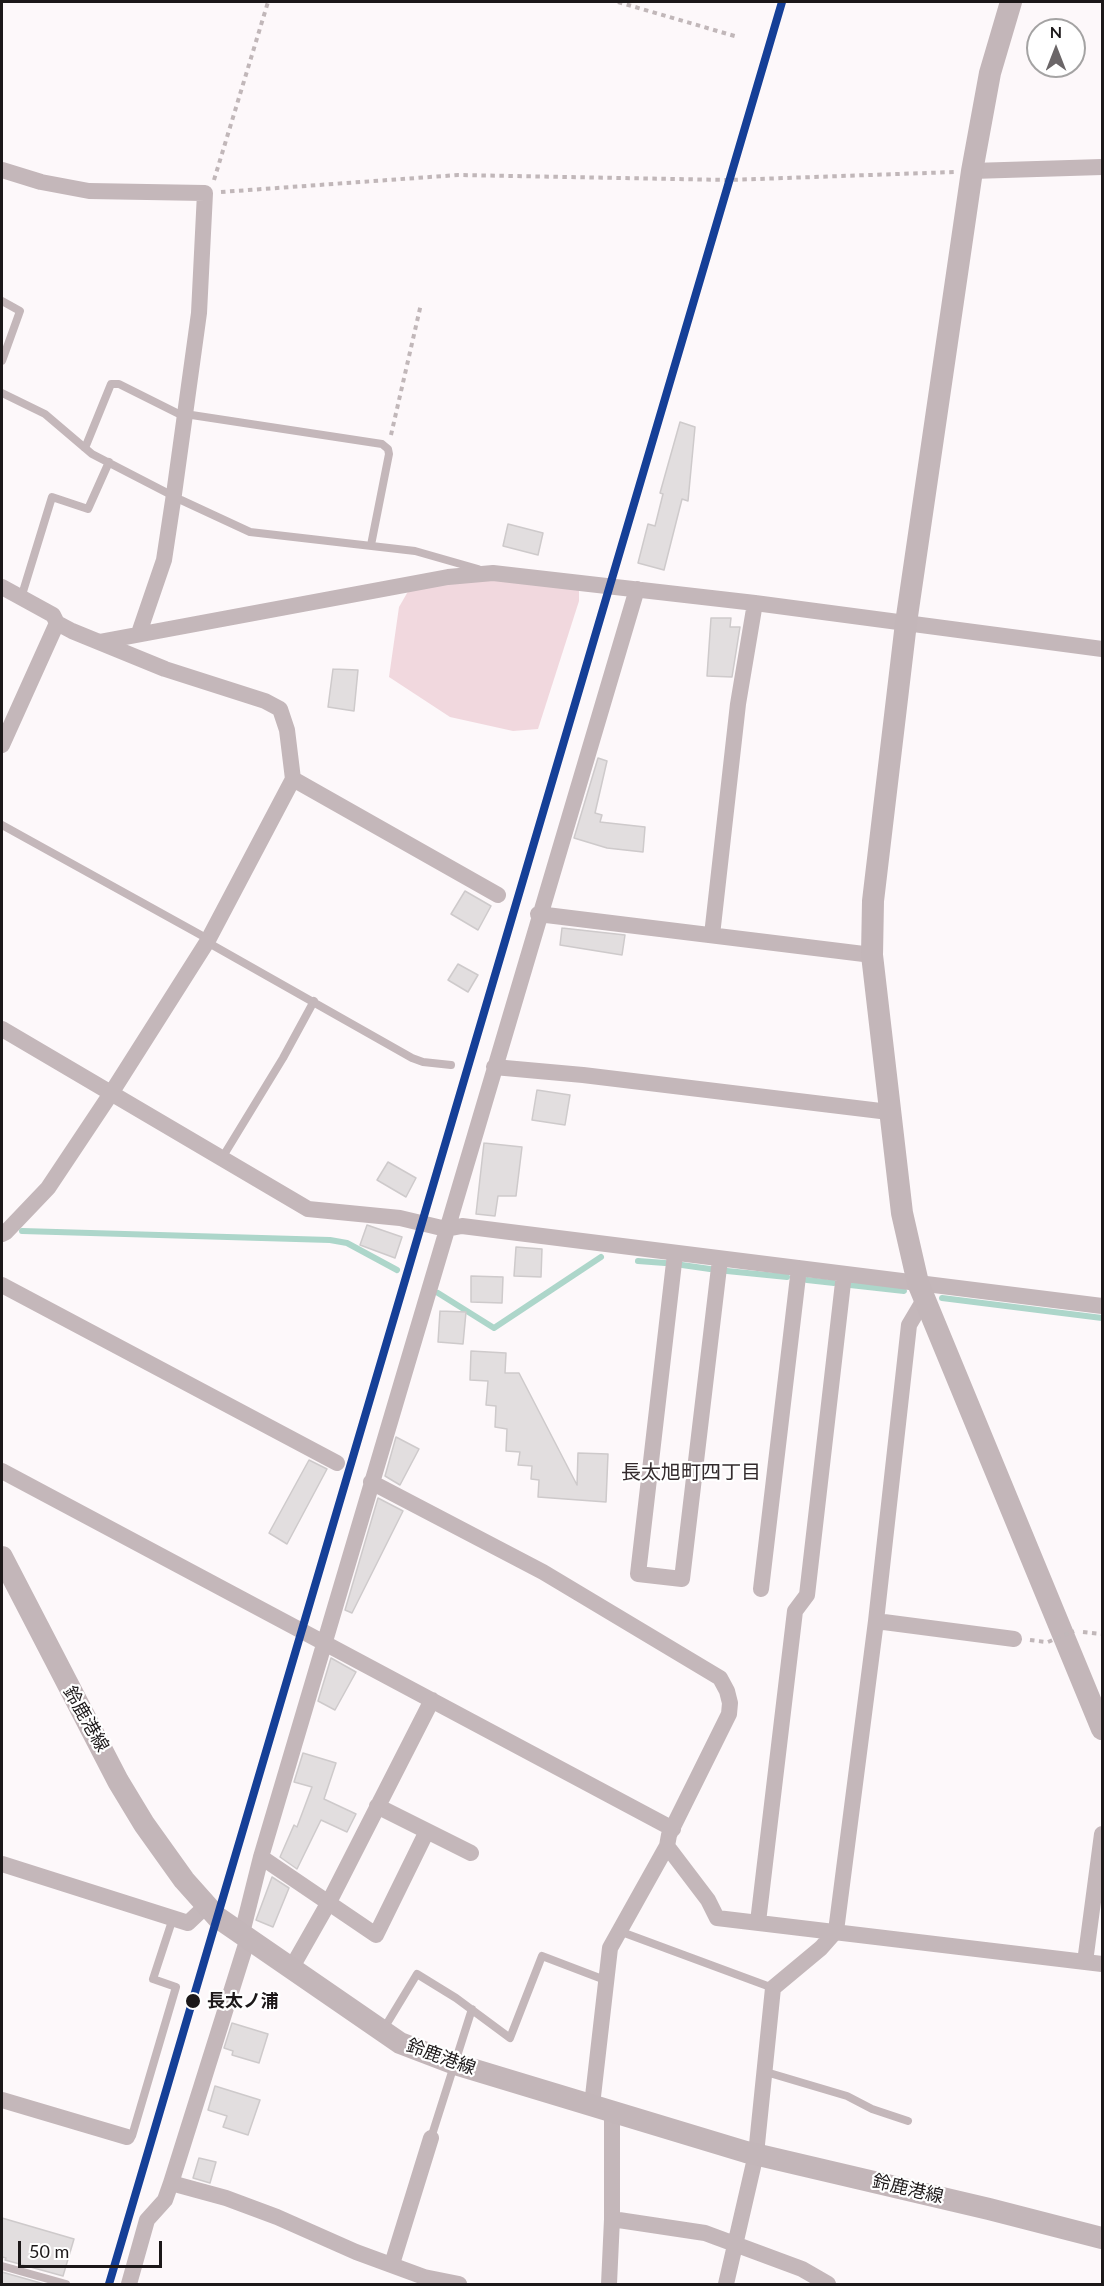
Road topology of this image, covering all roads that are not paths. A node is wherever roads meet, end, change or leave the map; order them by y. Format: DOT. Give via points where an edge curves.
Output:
graph roads {
  1 [pos="1011,2"];
  2 [pos="1102,167"];
  3 [pos="2,170"];
  4 [pos="972,171"];
  5 [pos="2,301"];
  6 [pos="2,361"];
  7 [pos="2,393"];
  8 [pos="185,415"];
  9 [pos="85,448"];
  10 [pos="109,462"];
  11 [pos="174,494"];
  12 [pos="370,545"];
  13 [pos="493,573"];
  14 [pos="2,587"];
  15 [pos="637,589"];
  16 [pos="21,598"];
  17 [pos="755,603"];
  18 [pos="57,622"];
  19 [pos="906,623"];
  20 [pos="139,633"];
  21 [pos="99,642"];
  22 [pos="1102,649"];
  23 [pos="2,745"];
  24 [pos="293,779"];
  25 [pos="2,825"];
  26 [pos="498,895"];
  27 [pos="538,914"];
  28 [pos="712,935"];
  29 [pos="208,940"];
  30 [pos="872,955"];
  31 [pos="314,1001"];
  32 [pos="2,1029"];
  33 [pos="451,1065"];
  34 [pos="494,1067"];
  35 [pos="110,1095"];
  36 [pos="889,1112"];
  37 [pos="222,1158"];
  38 [pos="446,1229"];
  39 [pos="3,1237"];
  40 [pos="675,1254"];
  41 [pos="720,1259"];
  42 [pos="799,1268"];
  43 [pos="844,1274"];
  44 [pos="2,1286"];
  45 [pos="922,1291"];
  46 [pos="1102,1306"];
  47 [pos="337,1463"];
  48 [pos="2,1471"];
  49 [pos="371,1482"];
  50 [pos="2,1557"];
  51 [pos="761,1589"];
  52 [pos="876,1621"];
  53 [pos="1014,1639"];
  54 [pos="325,1643"];
  55 [pos="432,1700"];
  56 [pos="1102,1729"];
  57 [pos="377,1806"];
  58 [pos="673,1829"];
  59 [pos="427,1831"];
  60 [pos="1102,1834"];
  61 [pos="667,1846"];
  62 [pos="471,1853"];
  63 [pos="261,1857"];
  64 [pos="2,1864"];
  65 [pos="329,1902"];
  66 [pos="207,1905"];
  67 [pos="173,1917"];
  68 [pos="758,1922"];
  69 [pos="619,1930"];
  70 [pos="836,1931"];
  71 [pos="245,1936"];
  72 [pos="1085,1962"];
  73 [pos="1102,1964"];
  74 [pos="292,1967"];
  75 [pos="605,1980"];
  76 [pos="773,1988"];
  77 [pos="472,2009"];
  78 [pos="383,2031"];
  79 [pos="455,2064"];
  80 [pos="766,2072"];
  81 [pos="2,2100"];
  82 [pos="602,2108"];
  83 [pos="908,2121"];
  84 [pos="127,2137"];
  85 [pos="430,2138"];
  86 [pos="756,2154"];
  87 [pos="171,2183"];
  88 [pos="612,2219"];
  89 [pos="1102,2238"];
  90 [pos="737,2245"];
  91 [pos="392,2264"];
  92 [pos="2,2266"];
  93 [pos="66,2284"];
  94 [pos="129,2284"];
  95 [pos="459,2284"];
  96 [pos="609,2284"];
  97 [pos="726,2284"];
  98 [pos="828,2284"];
  1 -- 4 [label="street" via="990,74"];
  2 -- 4 [label="street"];
  3 -- 8 [label="street" via="89,191 208,190 199,313"];
  4 -- 19 [label="street"];
  5 -- 6 [label="lane" via="20,311"];
  7 -- 9 [label="lane" via="45,414"];
  8 -- 9 [label="lane" via="119,384 111,384"];
  8 -- 11 [label="street"];
  8 -- 12 [label="lane" via="376,442 388,449"];
  9 -- 10 [label="lane"];
  10 -- 11 [label="lane"];
  10 -- 16 [label="lane" via="88,509 52,497"];
  11 -- 12 [label="lane" via="250,531"];
  11 -- 20 [label="street" via="164,560"];
  12 -- 13 [label="lane" via="415,551"];
  13 -- 15 [label="street"];
  13 -- 20 [label="street" via="448,577"];
  14 -- 16 [label="street"];
  15 -- 17 [label="street"];
  15 -- 27 [label="street"];
  16 -- 18 [label="street" via="53,615"];
  17 -- 19 [label="street"];
  17 -- 28 [label="street" via="738,704"];
  18 -- 21 [label="street"];
  18 -- 23 [label="street"];
  19 -- 22 [label="street"];
  19 -- 30 [label="street" via="873,901"];
  20 -- 21 [label="street"];
  21 -- 24 [label="street" via="280,709 287,730"];
  24 -- 26 [label="street"];
  24 -- 29 [label="street"];
  25 -- 29 [label="lane"];
  27 -- 28 [label="street"];
  27 -- 34 [label="street"];
  28 -- 30 [label="street"];
  29 -- 31 [label="lane"];
  29 -- 35 [label="street"];
  30 -- 36 [label="street"];
  31 -- 33 [label="lane" via="412,1058"];
  31 -- 37 [label="lane"];
  32 -- 35 [label="street"];
  34 -- 36 [label="street"];
  34 -- 38 [label="street"];
  35 -- 37 [label="street"];
  35 -- 39 [label="street" via="48,1188"];
  36 -- 45 [label="street" via="902,1213"];
  37 -- 38 [label="street" via="308,1209 400,1218"];
  38 -- 40 [label="street" via="462,1226"];
  38 -- 49 [label="street"];
  40 -- 41 [label="street"];
  40 -- 41 [label="street" via="639,1574 682,1579"];
  41 -- 42 [label="street"];
  42 -- 43 [label="street"];
  42 -- 51 [label="street"];
  43 -- 45 [label="street"];
  43 -- 68 [label="street" via="807,1595 795,1611"];
  44 -- 47 [label="street"];
  45 -- 46 [label="street"];
  45 -- 52 [label="street" via="909,1325"];
  45 -- 56 [label="street"];
  48 -- 54 [label="street"];
  49 -- 54 [label="street"];
  49 -- 58 [label="street" via="543,1572 720,1678 730,1703 729,1714"];
  50 -- 66 [label="street, 鈴鹿港線" via="118,1781 168,1860"];
  52 -- 53 [label="street"];
  52 -- 70 [label="street"];
  54 -- 55 [label="street"];
  54 -- 63 [label="street"];
  55 -- 57 [label="street"];
  55 -- 58 [label="street"];
  57 -- 59 [label="street"];
  57 -- 65 [label="street"];
  58 -- 61 [label="street"];
  59 -- 62 [label="street"];
  59 -- 65 [label="street" via="376,1935"];
  60 -- 72 [label="street"];
  61 -- 68 [label="street" via="717,1918"];
  61 -- 69 [label="street"];
  63 -- 65 [label="street"];
  63 -- 71 [label="street"];
  64 -- 67 [label="street"];
  65 -- 74 [label="street"];
  66 -- 67 [label="street" via="188,1923"];
  66 -- 71 [label="street, 鈴鹿港線"];
  67 -- 84 [label="lane" via="153,1979 176,1987 132,2136"];
  68 -- 70 [label="street"];
  69 -- 75 [label="street" via="610,1948"];
  69 -- 76 [label="lane"];
  70 -- 72 [label="street"];
  70 -- 76 [label="street"];
  71 -- 74 [label="street, 鈴鹿港線"];
  71 -- 87 [label="street"];
  72 -- 73 [label="street"];
  74 -- 78 [label="street, 鈴鹿港線"];
  75 -- 77 [label="lane" via="542,1956 510,2038"];
  75 -- 82 [label="street"];
  76 -- 80 [label="street"];
  77 -- 78 [label="lane" via="417,1974"];
  77 -- 79 [label="lane"];
  78 -- 79 [label="street, 鈴鹿港線" via="400,2043"];
  79 -- 82 [label="street, 鈴鹿港線"];
  79 -- 85 [label="lane"];
  80 -- 83 [label="lane" via="847,2096"];
  80 -- 86 [label="street"];
  81 -- 84 [label="street"];
  82 -- 86 [label="street, 鈴鹿港線"];
  82 -- 88 [label="street"];
  85 -- 91 [label="street"];
  86 -- 89 [label="street, 鈴鹿港線"];
  86 -- 90 [label="street"];
  87 -- 91 [label="street" via="277,2217"];
  87 -- 94 [label="street" via="165,2200 147,2220"];
  88 -- 90 [label="street" via="689,2229"];
  88 -- 96 [label="street"];
  90 -- 97 [label="street"];
  90 -- 98 [label="street"];
  91 -- 95 [label="street" via="424,2277"];
  92 -- 93 [label="lane"];
}
